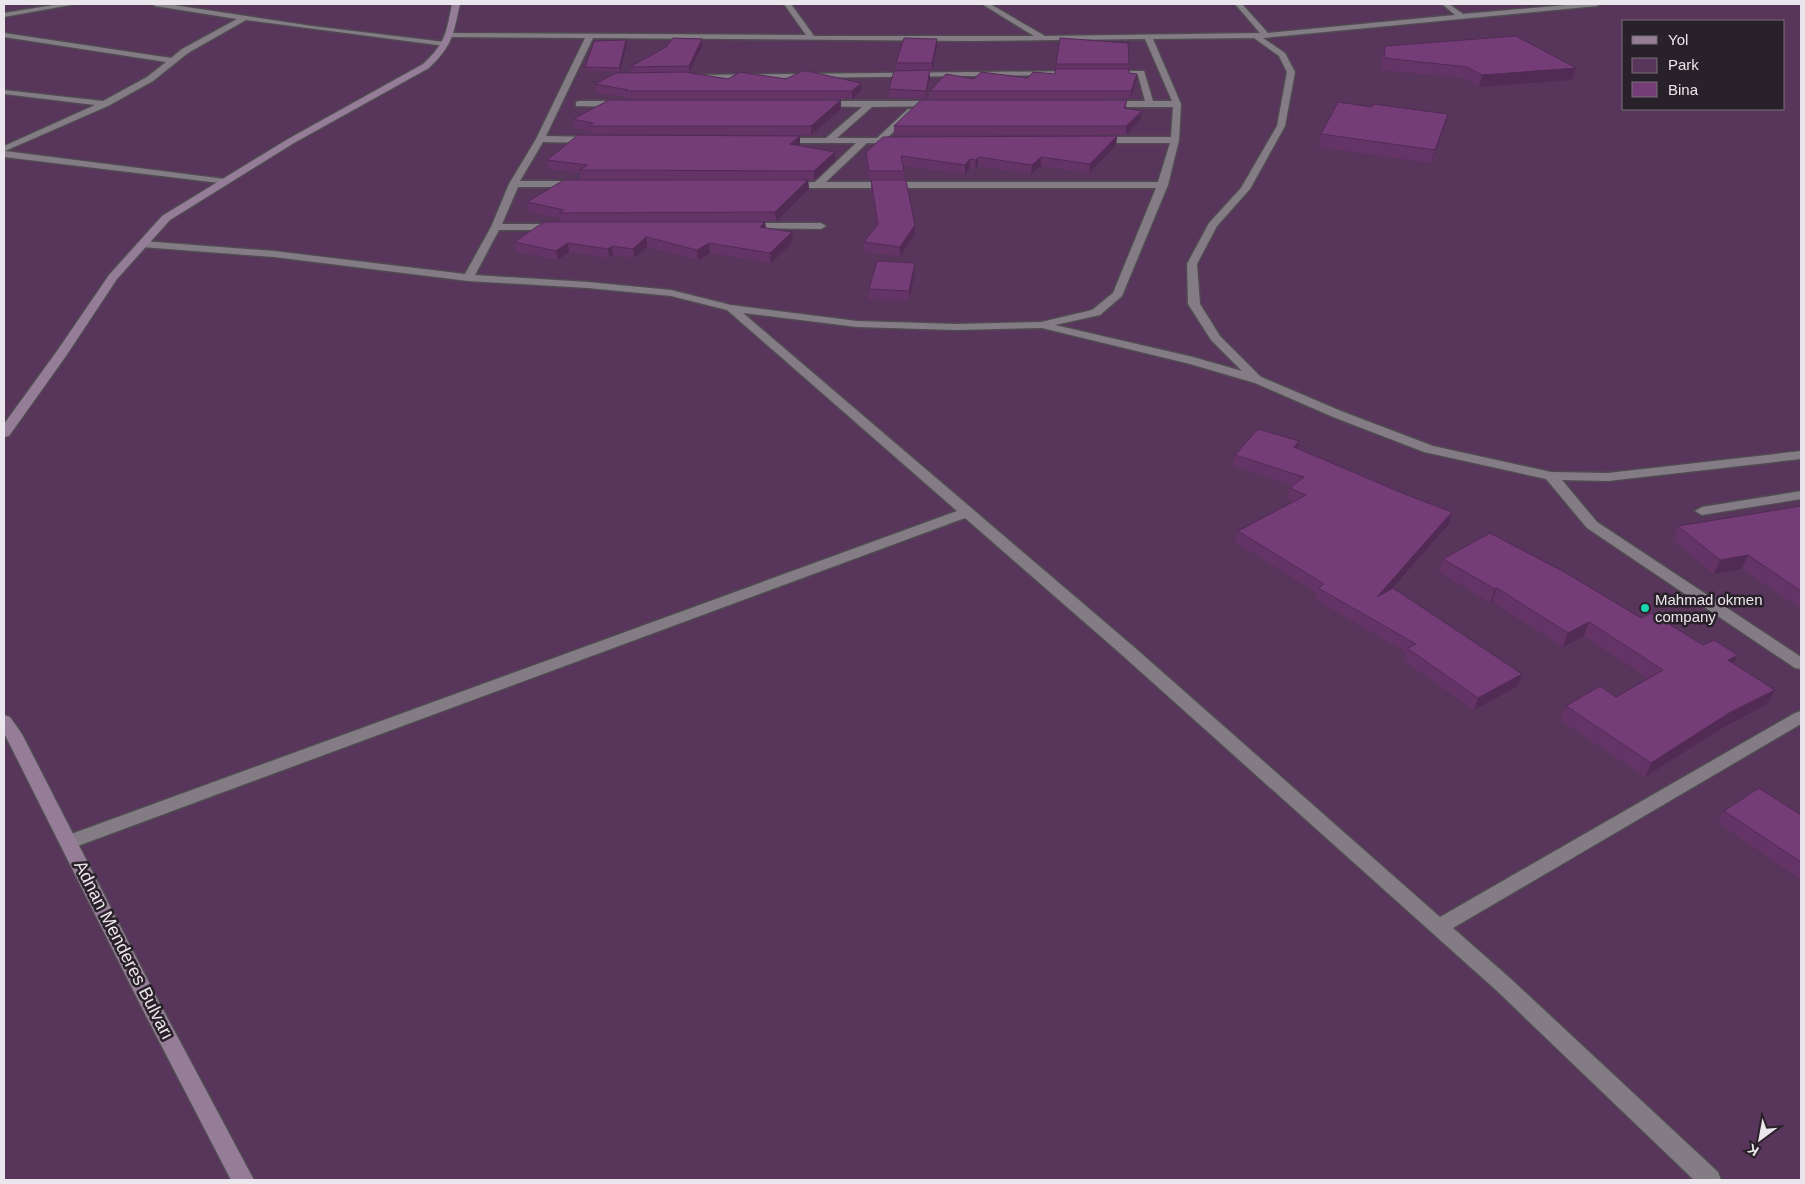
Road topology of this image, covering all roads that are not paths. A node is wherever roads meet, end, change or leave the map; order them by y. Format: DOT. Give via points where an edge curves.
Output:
graph roads {
  1 [pos="72,4"];
  2 [pos="155,4"];
  3 [pos="456,4"];
  4 [pos="788,4"];
  5 [pos="985,4"];
  6 [pos="1238,4"];
  7 [pos="1445,4"];
  8 [pos="1597,4"];
  9 [pos="4,15"];
  10 [pos="1461,16"];
  11 [pos="244,18"];
  12 [pos="4,35"];
  13 [pos="1261,35"];
  14 [pos="590,36"];
  15 [pos="811,37"];
  16 [pos="1044,38"];
  17 [pos="1148,38"];
  18 [pos="447,39"];
  19 [pos="173,61"];
  20 [pos="1082,73"];
  21 [pos="1102,73"];
  22 [pos="679,77"];
  23 [pos="4,92"];
  24 [pos="105,104"];
  25 [pos="579,104"];
  26 [pos="628,104"];
  27 [pos="812,104"];
  28 [pos="870,104"];
  29 [pos="918,104"];
  30 [pos="947,104"];
  31 [pos="1092,104"];
  32 [pos="1150,104"];
  33 [pos="1177,104"];
  34 [pos="540,139"];
  35 [pos="599,140"];
  36 [pos="769,140"];
  37 [pos="829,140"];
  38 [pos="1086,140"];
  39 [pos="1175,140"];
  40 [pos="864,141"];
  41 [pos="879,141"];
  42 [pos="909,141"];
  43 [pos="4,150"];
  44 [pos="4,154"];
  45 [pos="225,182"];
  46 [pos="514,184"];
  47 [pos="588,184"];
  48 [pos="776,185"];
  49 [pos="1163,185"];
  50 [pos="816,186"];
  51 [pos="733,226"];
  52 [pos="821,226"];
  53 [pos="496,227"];
  54 [pos="565,227"];
  55 [pos="142,244"];
  56 [pos="468,278"];
  57 [pos="731,308"];
  58 [pos="1041,325"];
  59 [pos="1259,380"];
  60 [pos="4,433"];
  61 [pos="1801,454"];
  62 [pos="1552,476"];
  63 [pos="1801,496"];
  64 [pos="1702,511"];
  65 [pos="968,512"];
  66 [pos="1801,664"];
  67 [pos="1801,717"];
  68 [pos="4,721"];
  69 [pos="69,842"];
  70 [pos="1440,927"];
  71 [pos="243,1180"];
  72 [pos="1710,1180"];
  1 -- 9 [label="street"];
  2 -- 11 [label="street"];
  3 -- 18 [label="main road"];
  4 -- 15 [label="street"];
  5 -- 16 [label="street"];
  6 -- 13 [label="street"];
  7 -- 10 [label="street"];
  8 -- 10 [label="street"];
  10 -- 13 [label="street"];
  11 -- 18 [label="street" via="312,28"];
  11 -- 19 [label="street"];
  12 -- 19 [label="street"];
  13 -- 17 [label="street"];
  13 -- 59 [label="street" via="1282,55 1291,72 1281,126 1245,189 1213,225 1192,264 1194,304 1215,338"];
  14 -- 15 [label="street"];
  14 -- 18 [label="street"];
  14 -- 34 [label="street"];
  15 -- 16 [label="street"];
  16 -- 17 [label="street"];
  17 -- 33 [label="street"];
  18 -- 45 [label="main road" via="441,52 426,66"];
  19 -- 24 [label="street" via="150,79"];
  20 -- 22 [label="street"];
  21 -- 32 [label="street" via="1141,73"];
  23 -- 24 [label="street"];
  24 -- 43 [label="street"];
  25 -- 26 [label="street"];
  27 -- 28 [label="street"];
  28 -- 29 [label="street"];
  28 -- 37 [label="street"];
  29 -- 30 [label="street"];
  29 -- 41 [label="street"];
  31 -- 32 [label="street"];
  32 -- 33 [label="street"];
  33 -- 39 [label="street"];
  34 -- 35 [label="street"];
  34 -- 46 [label="street"];
  36 -- 37 [label="street"];
  37 -- 40 [label="street"];
  38 -- 39 [label="street"];
  39 -- 49 [label="street"];
  40 -- 41 [label="street"];
  40 -- 50 [label="street"];
  41 -- 42 [label="street"];
  44 -- 45 [label="street"];
  45 -- 55 [label="main road" via="166,218"];
  46 -- 47 [label="street"];
  46 -- 53 [label="street"];
  48 -- 50 [label="street"];
  49 -- 50 [label="street"];
  49 -- 58 [label="street" via="1118,294 1096,313"];
  51 -- 52 [label="street"];
  53 -- 54 [label="street"];
  53 -- 56 [label="street"];
  55 -- 56 [label="street" via="274,254"];
  55 -- 60 [label="main road" via="113,277"];
  56 -- 57 [label="street" via="671,293"];
  57 -- 58 [label="street" via="857,324"];
  57 -- 65 [label="street"];
  58 -- 59 [label="street" via="1193,360"];
  59 -- 62 [label="street" via="1429,449"];
  61 -- 62 [label="street" via="1608,477"];
  62 -- 66 [label="street" via="1592,525"];
  63 -- 64 [label="street"];
  65 -- 69 [label="street"];
  65 -- 70 [label="street"];
  67 -- 70 [label="street"];
  68 -- 69 [label="main road, Adnan Menderes Bulvarı" via="14,734"];
  69 -- 71 [label="main road, Adnan Menderes Bulvarı"];
  70 -- 72 [label="street"];
}
